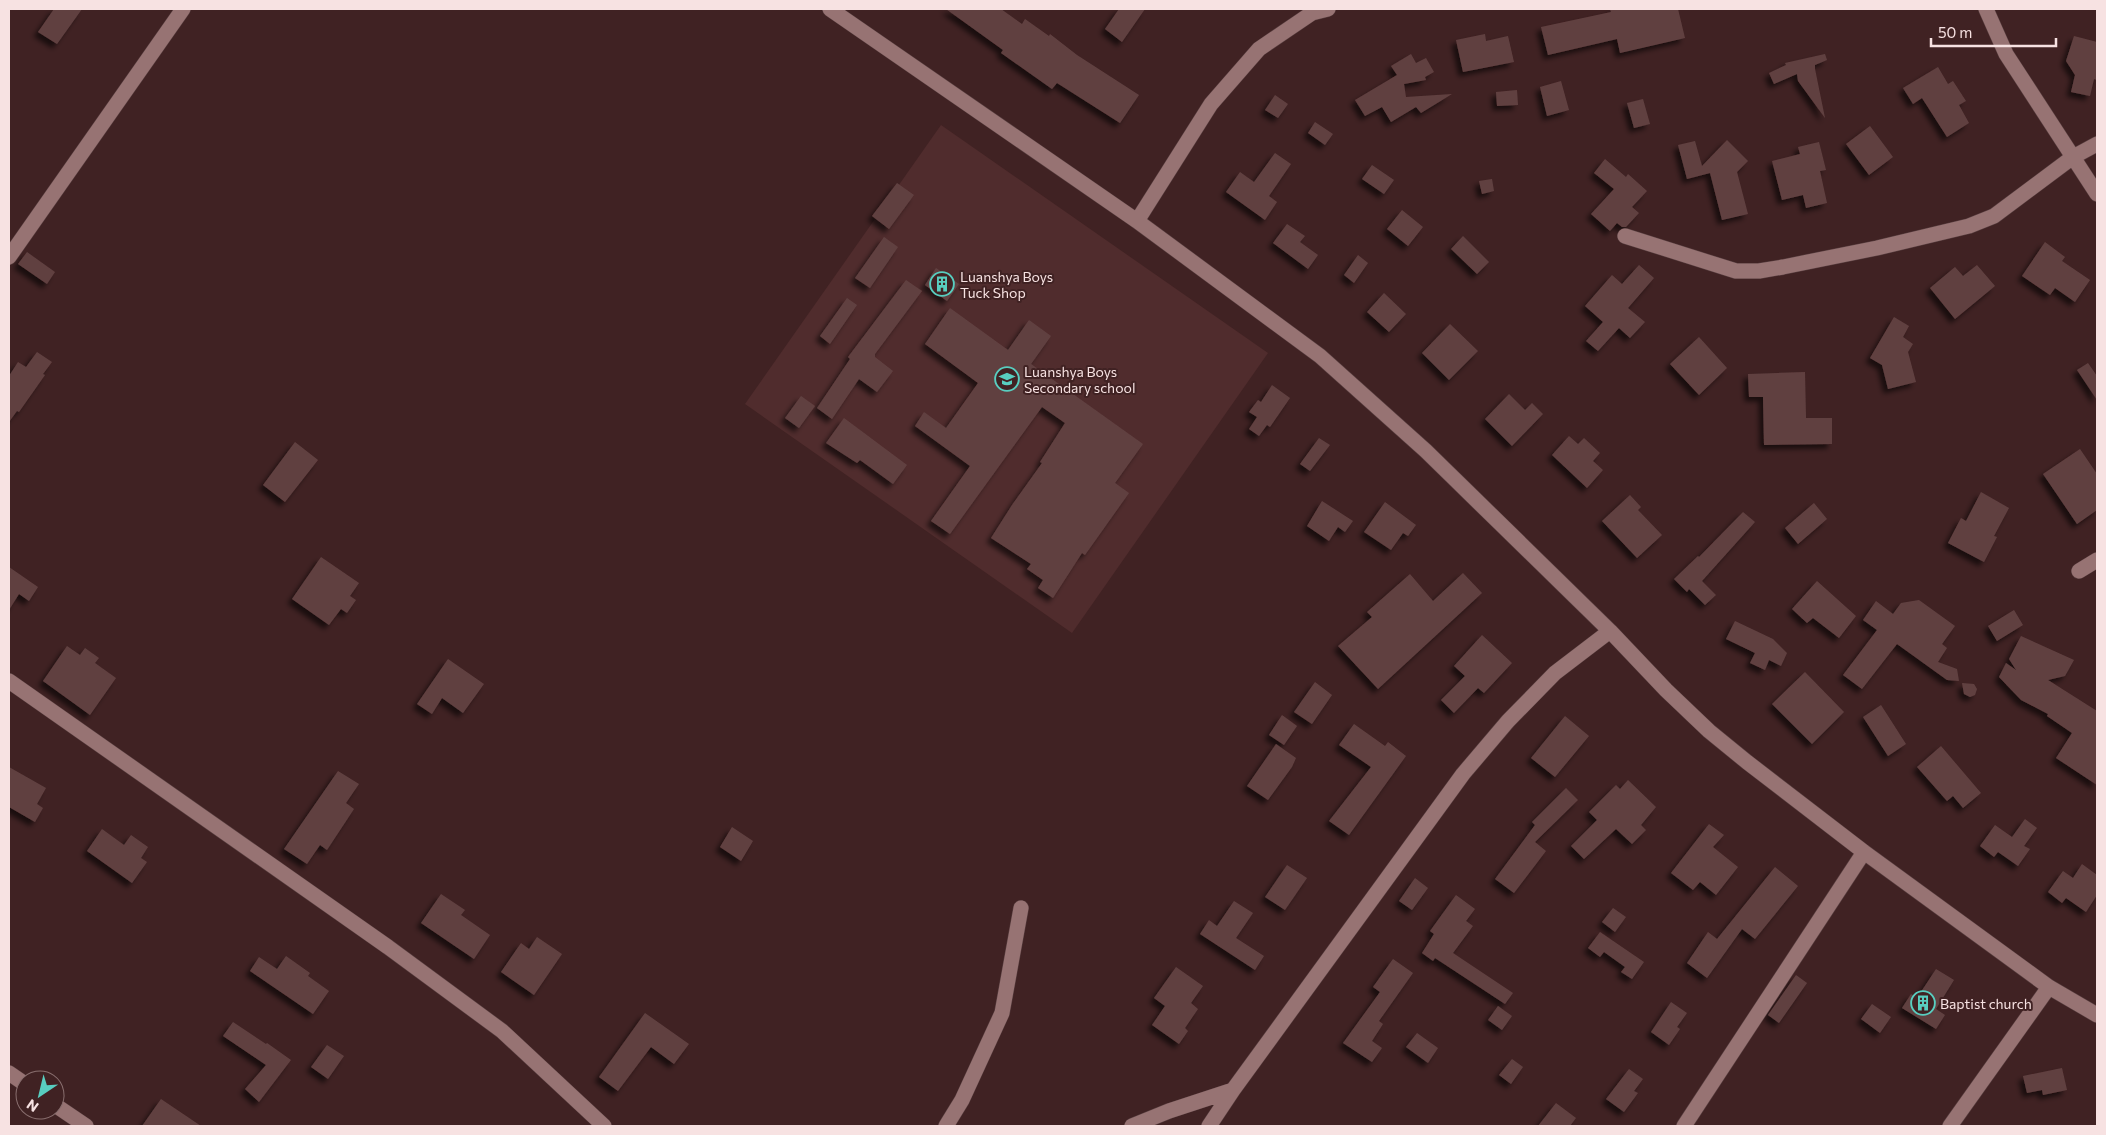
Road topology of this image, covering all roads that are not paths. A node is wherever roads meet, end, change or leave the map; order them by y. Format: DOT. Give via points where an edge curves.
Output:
graph roads {
  1 [pos="183,9"];
  2 [pos="830,9"];
  3 [pos="1328,9"];
  4 [pos="1986,9"];
  5 [pos="1311,11"];
  6 [pos="2097,144"];
  7 [pos="2073,157"];
  8 [pos="2097,194"];
  9 [pos="1137,222"];
  10 [pos="1624,236"];
  11 [pos="9,257"];
  12 [pos="2097,560"];
  13 [pos="2079,571"];
  14 [pos="1610,631"];
  15 [pos="9,681"];
  16 [pos="1864,852"];
  17 [pos="1021,908"];
  18 [pos="2049,986"];
  19 [pos="2097,1015"];
  20 [pos="1233,1090"];
  21 [pos="65,1112"];
  22 [pos="86,1126"];
  23 [pos="604,1126"];
  24 [pos="946,1126"];
  25 [pos="1132,1126"];
  26 [pos="1209,1126"];
  27 [pos="1684,1126"];
  28 [pos="1950,1126"];
  1 -- 11 [label="street"];
  2 -- 9 [label="street"];
  3 -- 5 [label="street"];
  4 -- 7 [label="street" via="2006,54"];
  5 -- 9 [label="street" via="1259,49 1211,104"];
  6 -- 7 [label="street"];
  7 -- 8 [label="street"];
  7 -- 10 [label="street" via="1994,216 1969,226 1767,270 1736,271"];
  9 -- 14 [label="street" via="1320,356 1426,451"];
  12 -- 13 [label="street"];
  14 -- 16 [label="street" via="1709,731"];
  14 -- 20 [label="street" via="1555,673 1470,767"];
  15 -- 23 [label="street" via="502,1030"];
  16 -- 18 [label="street"];
  16 -- 27 [label="street"];
  17 -- 24 [label="street" via="1002,1012 962,1100"];
  18 -- 19 [label="street"];
  18 -- 28 [label="street"];
  20 -- 25 [label="street"];
  20 -- 26 [label="street"];
  21 -- 22 [label="street"];
}
